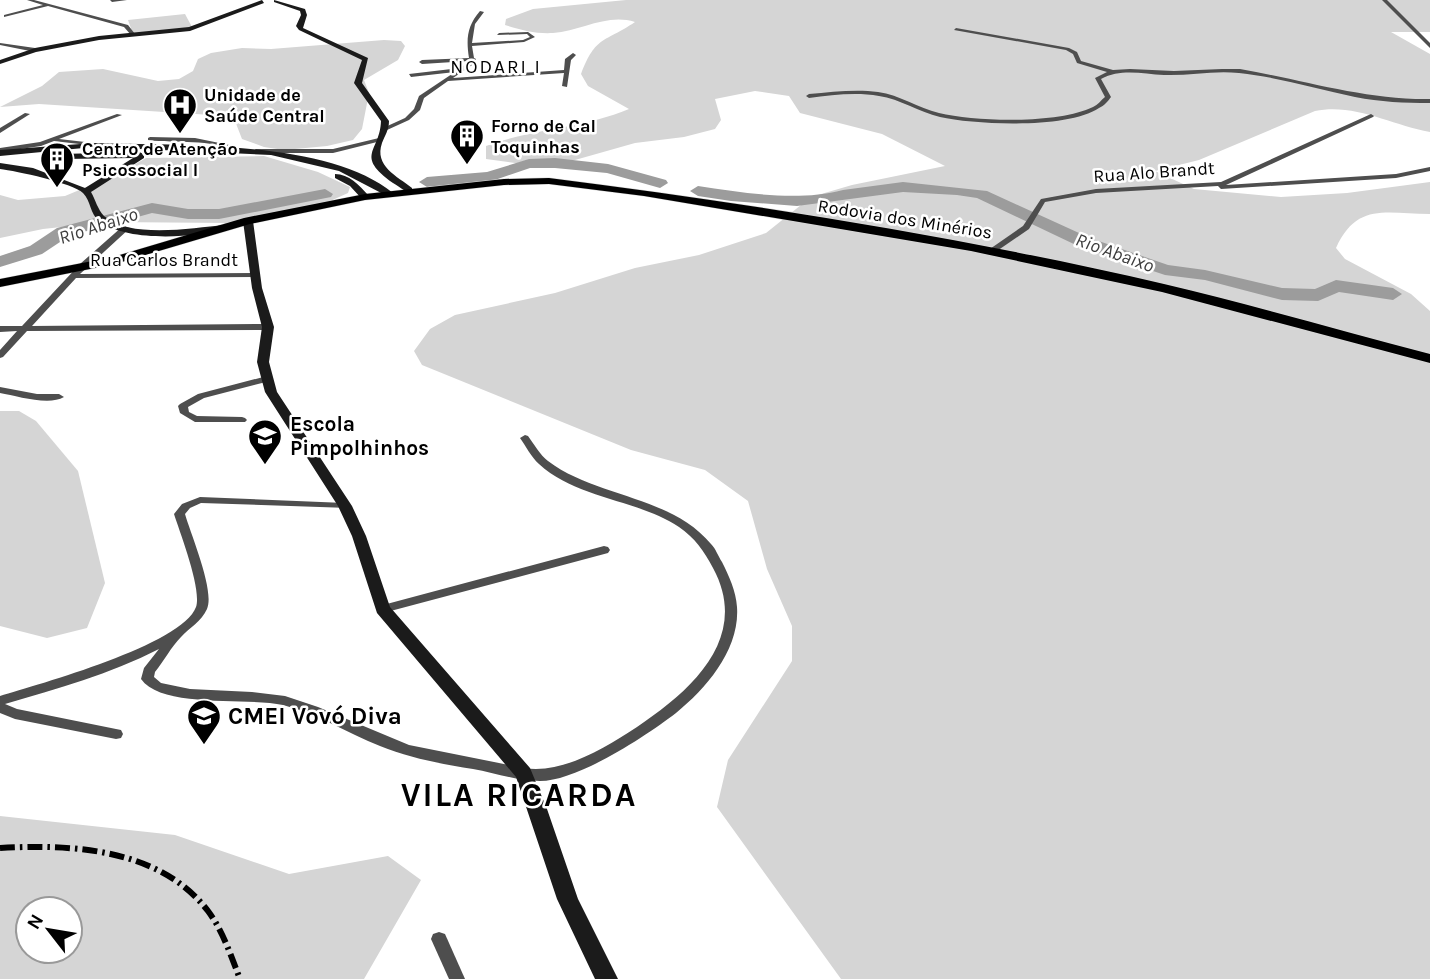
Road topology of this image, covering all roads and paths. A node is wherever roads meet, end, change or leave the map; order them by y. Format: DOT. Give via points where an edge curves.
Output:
graph roads {
  1 [pos="29,0"];
  2 [pos="125,0"];
  3 [pos="1384,0"];
  4 [pos="1425,0"];
  5 [pos="1430,0"];
  6 [pos="112,1"];
  7 [pos="269,1"];
  8 [pos="46,6"];
  9 [pos="482,12"];
  10 [pos="6,16"];
  11 [pos="956,29"];
  12 [pos="133,34"];
  13 [pos="499,34"];
  14 [pos="0,44"];
  15 [pos="1429,44"];
  16 [pos="469,45"];
  17 [pos="35,50"];
  18 [pos="573,55"];
  19 [pos="473,59"];
  20 [pos="0,62"];
  21 [pos="422,62"];
  22 [pos="463,69"];
  23 [pos="567,71"];
  24 [pos="1111,71"];
  25 [pos="411,75"];
  26 [pos="448,80"];
  27 [pos="565,86"];
  28 [pos="809,96"];
  29 [pos="1430,102"];
  30 [pos="27,114"];
  31 [pos="119,115"];
  32 [pos="1371,116"];
  33 [pos="386,129"];
  34 [pos="0,131"];
  35 [pos="54,140"];
  36 [pos="379,141"];
  37 [pos="152,143"];
  38 [pos="94,145"];
  39 [pos="0,151"];
  40 [pos="256,151"];
  41 [pos="29,154"];
  42 [pos="142,155"];
  43 [pos="0,158"];
  44 [pos="0,166"];
  45 [pos="1430,169"];
  46 [pos="1204,186"];
  47 [pos="409,190"];
  48 [pos="86,191"];
  49 [pos="388,193"];
  50 [pos="365,197"];
  51 [pos="248,221"];
  52 [pos="126,228"];
  53 [pos="227,228"];
  54 [pos="991,251"];
  55 [pos="78,271"];
  56 [pos="255,275"];
  57 [pos="0,283"];
  58 [pos="268,327"];
  59 [pos="24,328"];
  60 [pos="0,329"];
  61 [pos="0,355"];
  62 [pos="1430,359"];
  63 [pos="267,379"];
  64 [pos="0,390"];
  65 [pos="59,397"];
  66 [pos="242,420"];
  67 [pos="525,438"];
  68 [pos="345,506"];
  69 [pos="604,550"];
  70 [pos="383,610"];
  71 [pos="178,632"];
  72 [pos="0,701"];
  73 [pos="0,708"];
  74 [pos="116,734"];
  75 [pos="523,773"];
  76 [pos="439,939"];
  77 [pos="457,979"];
  78 [pos="607,979"];
  1 -- 8 [label="street"];
  2 -- 6 [label="street"];
  3 -- 15 [label="street"];
  4 -- 5 [label="street"];
  7 -- 12 [label="street" via="190,29"];
  7 -- 33 [label="street" via="305,11 301,29 366,59 358,83"];
  8 -- 10 [label="street"];
  8 -- 12 [label="street" via="120,24"];
  9 -- 16 [label="street" via="472,22"];
  11 -- 24 [label="street" via="1066,49 1075,52 1079,62"];
  12 -- 17 [label="street"];
  13 -- 16 [label="street" via="522,32 533,37"];
  14 -- 17 [label="street"];
  16 -- 19 [label="street"];
  17 -- 20 [label="street"];
  18 -- 23 [label="street"];
  19 -- 21 [label="street"];
  19 -- 22 [label="street"];
  22 -- 25 [label="street"];
  22 -- 26 [label="street"];
  23 -- 26 [label="street"];
  23 -- 27 [label="street"];
  24 -- 28 [label="street" via="1098,78 1108,97 1101,104 1062,118 985,121 940,115 905,100 871,93"];
  24 -- 29 [label="street" via="1237,71 1363,98"];
  26 -- 33 [label="street" via="421,97 407,119"];
  30 -- 34 [label="street"];
  31 -- 35 [label="street"];
  32 -- 46 [label="street, Rua Alo Brandt" via="1230,181"];
  33 -- 36 [label="street"];
  35 -- 38 [label="street"];
  35 -- 39 [label="street"];
  36 -- 40 [label="street" via="332,151"];
  36 -- 47 [label="street" via="376,162"];
  37 -- 38 [label="street"];
  37 -- 40 [label="street"];
  37 -- 42 [label="street"];
  38 -- 41 [label="street"];
  39 -- 41 [label="street"];
  40 -- 49 [label="street" via="342,169"];
  41 -- 42 [label="street"];
  41 -- 43 [label="street"];
  42 -- 48 [label="street"];
  42 -- 50 [label="street" via="274,156 343,177"];
  44 -- 48 [label="street" via="30,170"];
  45 -- 46 [label="street" via="1283,185"];
  46 -- 54 [label="street, Rua Alo Brandt" via="1096,191 1044,200 1026,227"];
  47 -- 49 [label="main road, Rodovia dos Minérios"];
  47 -- 54 [label="main road, Rodovia dos Minérios" via="504,182 574,184"];
  48 -- 52 [label="street" via="103,220"];
  49 -- 50 [label="main road, Rodovia dos Minérios"];
  50 -- 51 [label="main road, Rodovia dos Minérios"];
  51 -- 53 [label="main road, Rodovia dos Minérios"];
  51 -- 56 [label="street"];
  52 -- 53 [label="street" via="159,232"];
  52 -- 55 [label="street"];
  53 -- 55 [label="main road, Rodovia dos Minérios"];
  54 -- 62 [label="main road, Rodovia dos Minérios" via="1164,288"];
  55 -- 56 [label="street, Rua Carlos Brandt"];
  55 -- 57 [label="main road, Rodovia dos Minérios"];
  55 -- 59 [label="street"];
  56 -- 58 [label="street"];
  58 -- 59 [label="street"];
  58 -- 63 [label="street" via="263,362"];
  59 -- 60 [label="street"];
  59 -- 61 [label="street"];
  63 -- 66 [label="street" via="201,396 183,406 195,419"];
  63 -- 68 [label="street" via="271,393"];
  64 -- 65 [label="street"];
  67 -- 75 [label="street" via="553,470 658,511 696,533 719,562 732,600 732,620 707,675 681,702 603,752 551,775"];
  68 -- 70 [label="street"];
  68 -- 71 [label="street" via="200,500 186,506 179,514 202,606"];
  69 -- 70 [label="street"];
  70 -- 75 [label="street"];
  71 -- 72 [label="street" via="113,664"];
  71 -- 75 [label="street" via="149,671 147,679 158,688 273,698 400,748"];
  73 -- 74 [label="street" via="15,715"];
  75 -- 78 [label="street" via="583,936"];
  76 -- 77 [label="street"];
}
